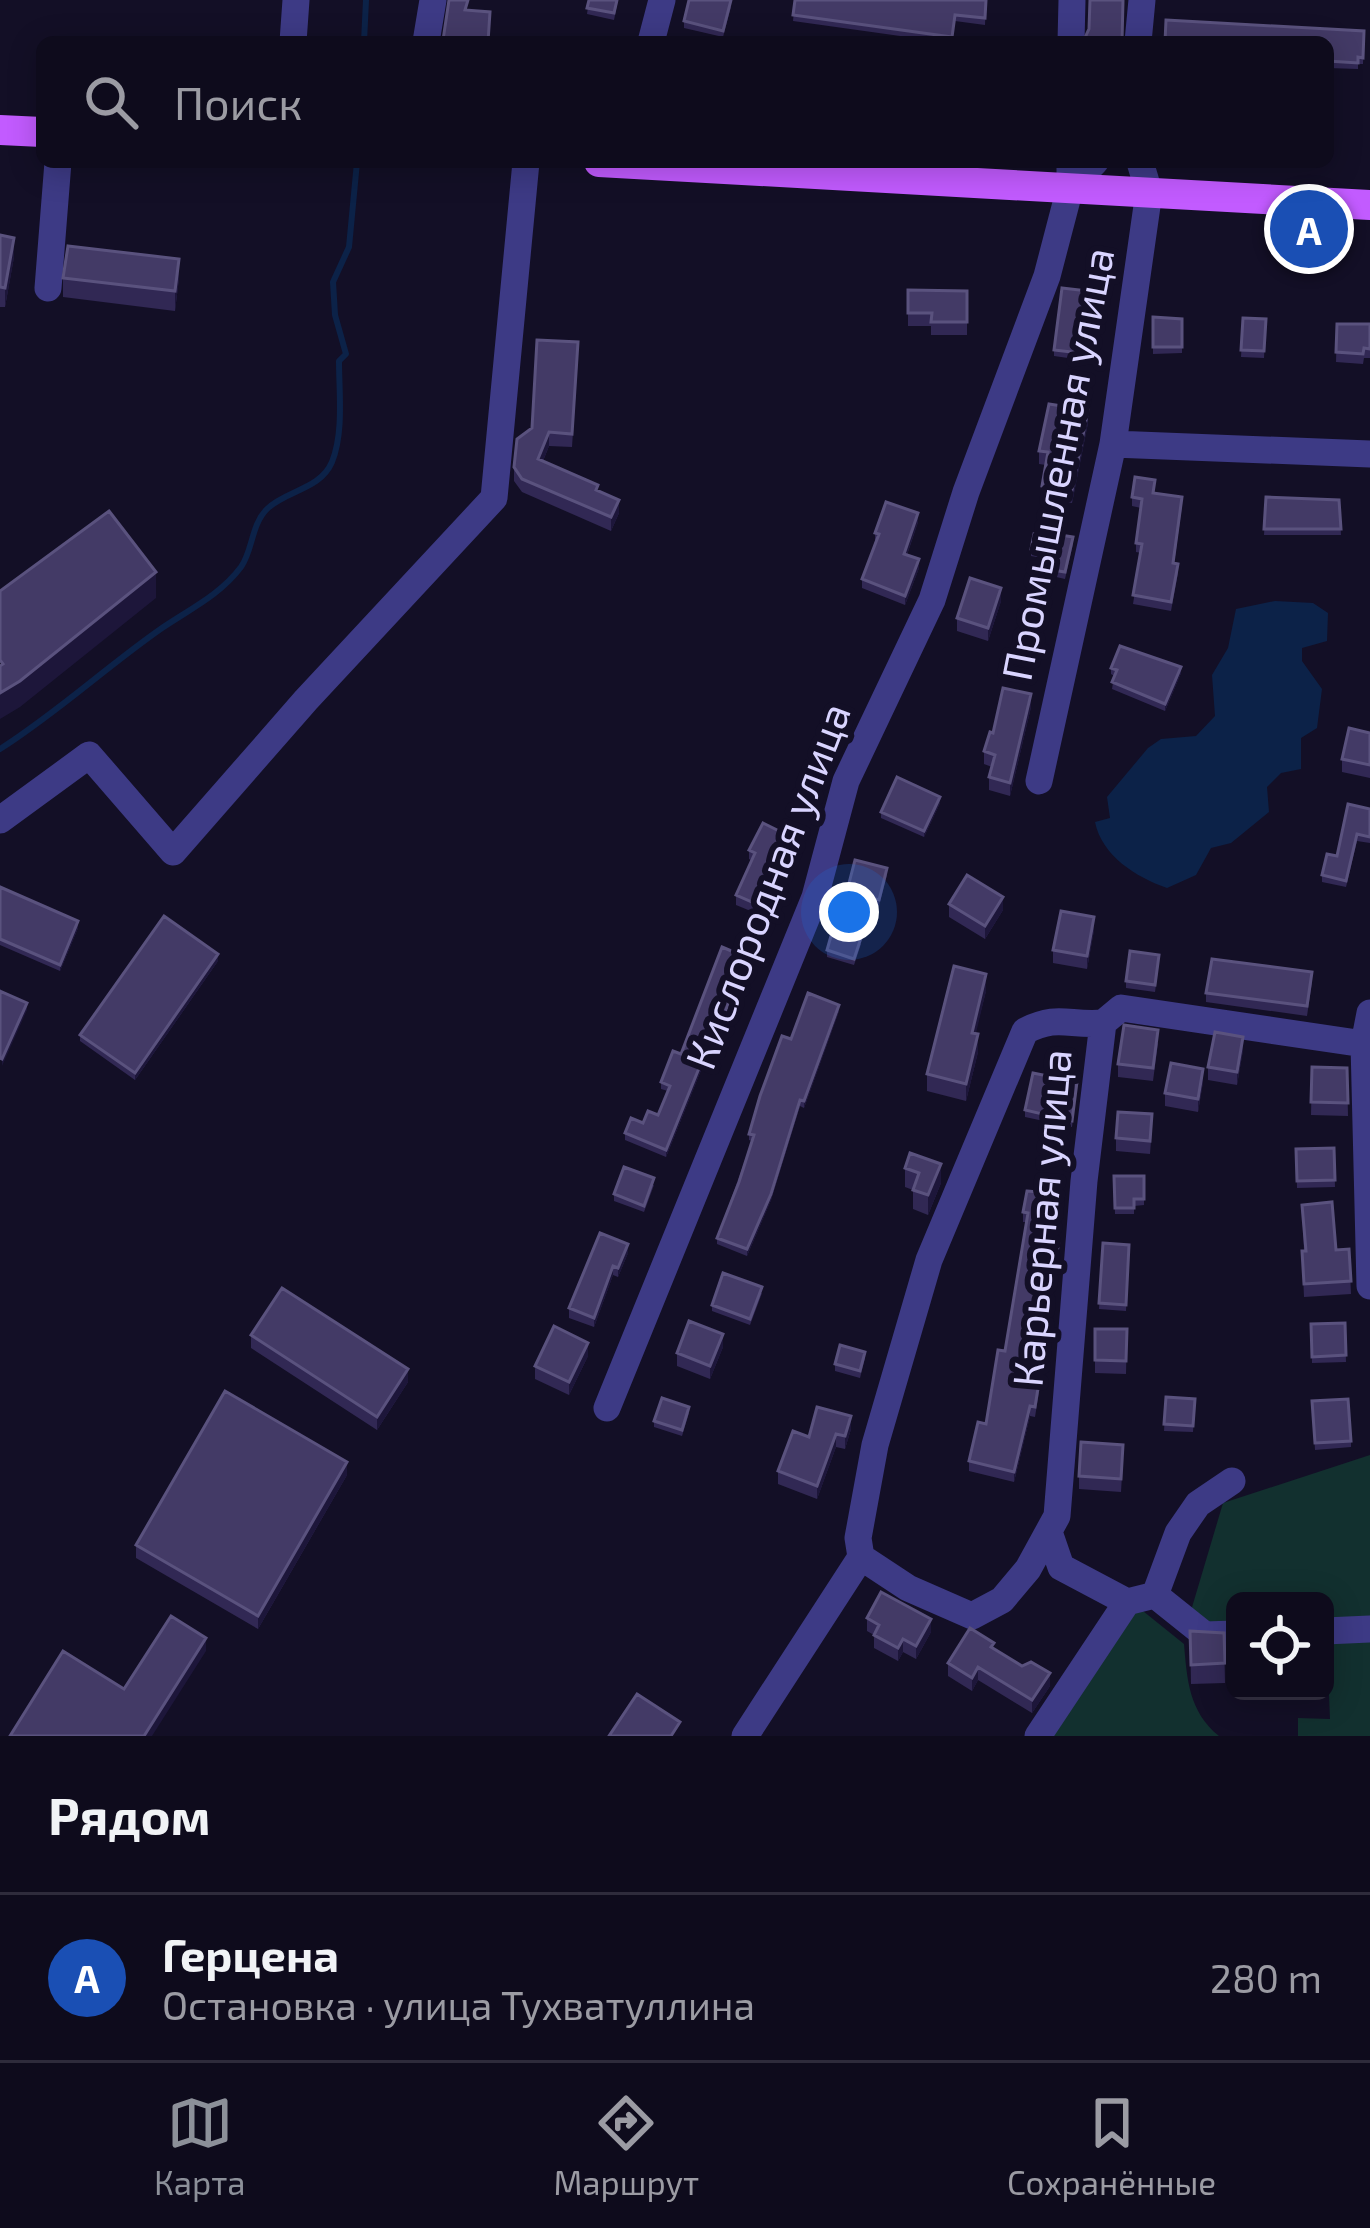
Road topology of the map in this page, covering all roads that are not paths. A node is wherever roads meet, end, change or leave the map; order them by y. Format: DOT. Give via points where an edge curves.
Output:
graph roads {
  1 [pos="296,0"];
  2 [pos="433,0"];
  3 [pos="662,0"];
  4 [pos="1142,0"];
  5 [pos="293,36"];
  6 [pos="428,36"];
  7 [pos="653,36"];
  8 [pos="1139,36"];
  9 [pos="0,130"];
  10 [pos="36,133"];
  11 [pos="57,168"];
  12 [pos="525,168"];
  13 [pos="816,168"];
  14 [pos="1142,168"];
  15 [pos="1070,175"];
  16 [pos="1149,192"];
  17 [pos="1370,205"];
  18 [pos="47,288"];
  19 [pos="1113,445"];
  20 [pos="1370,454"];
  21 [pos="1039,781"];
  22 [pos="0,820"];
  23 [pos="1370,1013"];
  24 [pos="1103,1024"];
  25 [pos="1364,1044"];
  26 [pos="1370,1286"];
  27 [pos="607,1408"];
  28 [pos="1232,1481"];
  29 [pos="1049,1532"];
  30 [pos="861,1557"];
  31 [pos="1155,1595"];
  32 [pos="1127,1602"];
  33 [pos="1370,1629"];
  34 [pos="1334,1631"];
  35 [pos="1226,1634"];
  36 [pos="745,1736"];
  37 [pos="1038,1736"];
  1 -- 5 [label="street"];
  2 -- 6 [label="street"];
  3 -- 7 [label="street"];
  4 -- 8 [label="street"];
  9 -- 10 [label="main road"];
  11 -- 18 [label="street"];
  12 -- 22 [label="street" via="494,498 173,852 89,755"];
  13 -- 15 [label="main road"];
  14 -- 16 [label="street, Промышленная улица"];
  15 -- 16 [label="main road"];
  15 -- 27 [label="street, Кислородная улица" via="1047,276 932,601 846,781 815,898"];
  16 -- 17 [label="main road"];
  16 -- 19 [label="street, Промышленная улица"];
  19 -- 20 [label="street"];
  19 -- 21 [label="street, Промышленная улица"];
  23 -- 25 [label="street"];
  24 -- 25 [label="street, Карьерная улица" via="1121,1008"];
  24 -- 29 [label="street, Карьерная улица" via="1058,1516"];
  24 -- 30 [label="street" via="1049,1018 1025,1030 929,1260 875,1445"];
  25 -- 26 [label="street"];
  28 -- 31 [label="street" via="1198,1504 1178,1533"];
  29 -- 30 [label="street, Карьерная улица" via="1002,1600 972,1616"];
  29 -- 32 [label="street" via="1061,1567"];
  30 -- 36 [label="street"];
  31 -- 32 [label="street"];
  31 -- 35 [label="street" via="1204,1635"];
  32 -- 37 [label="street"];
  33 -- 34 [label="street"];
}
